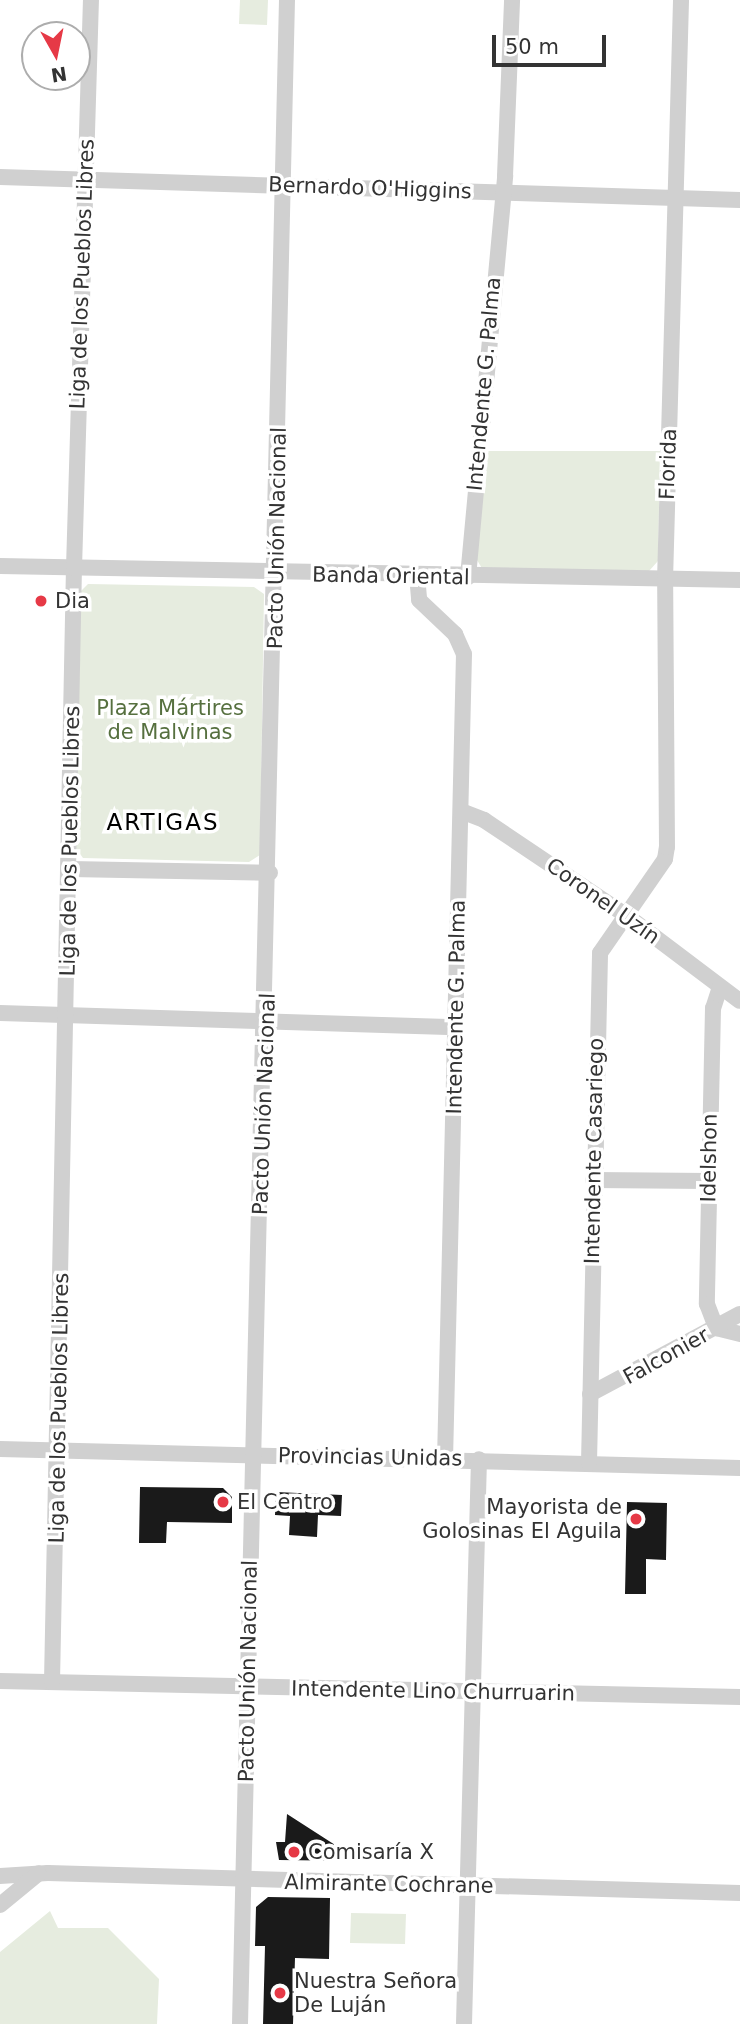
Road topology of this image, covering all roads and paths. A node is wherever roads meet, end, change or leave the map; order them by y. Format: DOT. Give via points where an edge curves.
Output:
graph roads {
  1 [pos="91,0"];
  2 [pos="287,0"];
  3 [pos="512,0"];
  4 [pos="681,0"];
  5 [pos="0,177"];
  6 [pos="83,179"];
  7 [pos="283,185"];
  8 [pos="503,192"];
  9 [pos="676,199"];
  10 [pos="740,200"];
  11 [pos="0,566"];
  12 [pos="74,568"];
  13 [pos="276,575"];
  14 [pos="417,575"];
  15 [pos="468,577"];
  16 [pos="740,580"];
  17 [pos="665,581"];
  18 [pos="461,811"];
  19 [pos="70,869"];
  20 [pos="270,873"];
  21 [pos="627,916"];
  22 [pos="720,987"];
  23 [pos="740,1001"];
  24 [pos="0,1013"];
  25 [pos="66,1015"];
  26 [pos="266,1023"];
  27 [pos="456,1027"];
  28 [pos="593,1180"];
  29 [pos="708,1181"];
  30 [pos="740,1314"];
  31 [pos="716,1328"];
  32 [pos="740,1334"];
  33 [pos="590,1394"];
  34 [pos="0,1449"];
  35 [pos="59,1451"];
  36 [pos="254,1454"];
  37 [pos="445,1459"];
  38 [pos="479,1459"];
  39 [pos="589,1463"];
  40 [pos="740,1468"];
  41 [pos="0,1681"];
  42 [pos="52,1682"];
  43 [pos="248,1687"];
  44 [pos="473,1692"];
  45 [pos="740,1697"];
  46 [pos="39,1873"];
  47 [pos="0,1876"];
  48 [pos="243,1881"];
  49 [pos="469,1886"];
  50 [pos="740,1893"];
  51 [pos="0,1905"];
  52 [pos="240,2024"];
  53 [pos="464,2024"];
  1 -- 6 [label="street, Liga de los Pueblos Libres"];
  2 -- 7 [label="street, Pacto Unión Nacional"];
  3 -- 8 [label="street, Intendente G. Palma"];
  4 -- 9 [label="street, Florida"];
  5 -- 6 [label="street, Bernardo O'Higgins"];
  6 -- 7 [label="street, Bernardo O'Higgins"];
  6 -- 12 [label="street, Liga de los Pueblos Libres"];
  7 -- 8 [label="street, Bernardo O'Higgins"];
  7 -- 13 [label="street, Pacto Unión Nacional"];
  8 -- 9 [label="street, Bernardo O'Higgins"];
  8 -- 15 [label="street, Intendente G. Palma"];
  9 -- 10 [label="street, Bernardo O'Higgins"];
  9 -- 17 [label="street, Florida"];
  11 -- 12 [label="street, Banda Oriental"];
  12 -- 13 [label="street, Banda Oriental"];
  12 -- 19 [label="street, Liga de los Pueblos Libres"];
  13 -- 14 [label="street, Banda Oriental"];
  13 -- 20 [label="street, Pacto Unión Nacional"];
  14 -- 15 [label="street, Banda Oriental"];
  14 -- 18 [label="street, Intendente G. Palma" via="419,600 455,634 464,654"];
  15 -- 17 [label="street, Banda Oriental"];
  16 -- 17 [label="street, Banda Oriental"];
  17 -- 21 [label="street, Florida" via="667,847 665,859"];
  18 -- 21 [label="street, Coronel Uzín" via="484,820"];
  18 -- 27 [label="street, Intendente G. Palma"];
  19 -- 20 [label="street"];
  19 -- 25 [label="street, Liga de los Pueblos Libres"];
  20 -- 26 [label="street, Pacto Unión Nacional"];
  21 -- 22 [label="street, Coronel Uzín"];
  21 -- 28 [label="street, Intendente Casariego" via="600,953"];
  22 -- 23 [label="street, Coronel Uzín"];
  22 -- 29 [label="street, Idelshon" via="713,1008"];
  24 -- 25 [label="street"];
  25 -- 26 [label="street"];
  25 -- 35 [label="street, Liga de los Pueblos Libres"];
  26 -- 27 [label="street"];
  26 -- 36 [label="street, Pacto Unión Nacional"];
  27 -- 37 [label="street, Intendente G. Palma"];
  28 -- 29 [label="street"];
  28 -- 33 [label="street, Intendente Casariego"];
  29 -- 31 [label="street, Idelshon" via="707,1304"];
  30 -- 31 [label="street, Falconier"];
  31 -- 32 [label="street"];
  31 -- 33 [label="street, Falconier"];
  33 -- 39 [label="street"];
  34 -- 35 [label="street, Provincias Unidas"];
  35 -- 36 [label="street, Provincias Unidas"];
  35 -- 42 [label="street, Liga de los Pueblos Libres"];
  36 -- 37 [label="street, Provincias Unidas"];
  36 -- 43 [label="street, Pacto Unión Nacional"];
  37 -- 38 [label="street, Provincias Unidas"];
  38 -- 39 [label="street, Provincias Unidas"];
  38 -- 44 [label="street"];
  39 -- 40 [label="street, Provincias Unidas"];
  41 -- 42 [label="street, Intendente Lino Churruarin"];
  42 -- 43 [label="street, Intendente Lino Churruarin"];
  43 -- 44 [label="street, Intendente Lino Churruarin"];
  43 -- 48 [label="street, Pacto Unión Nacional"];
  44 -- 45 [label="street, Intendente Lino Churruarin"];
  44 -- 49 [label="street"];
  46 -- 47 [label="street, Almirante Cochrane"];
  46 -- 48 [label="street, Almirante Cochrane"];
  46 -- 51 [label="street"];
  48 -- 49 [label="street, Almirante Cochrane"];
  48 -- 52 [label="street, Pacto Unión Nacional"];
  49 -- 50 [label="street, Almirante Cochrane"];
  49 -- 53 [label="street"];
}
